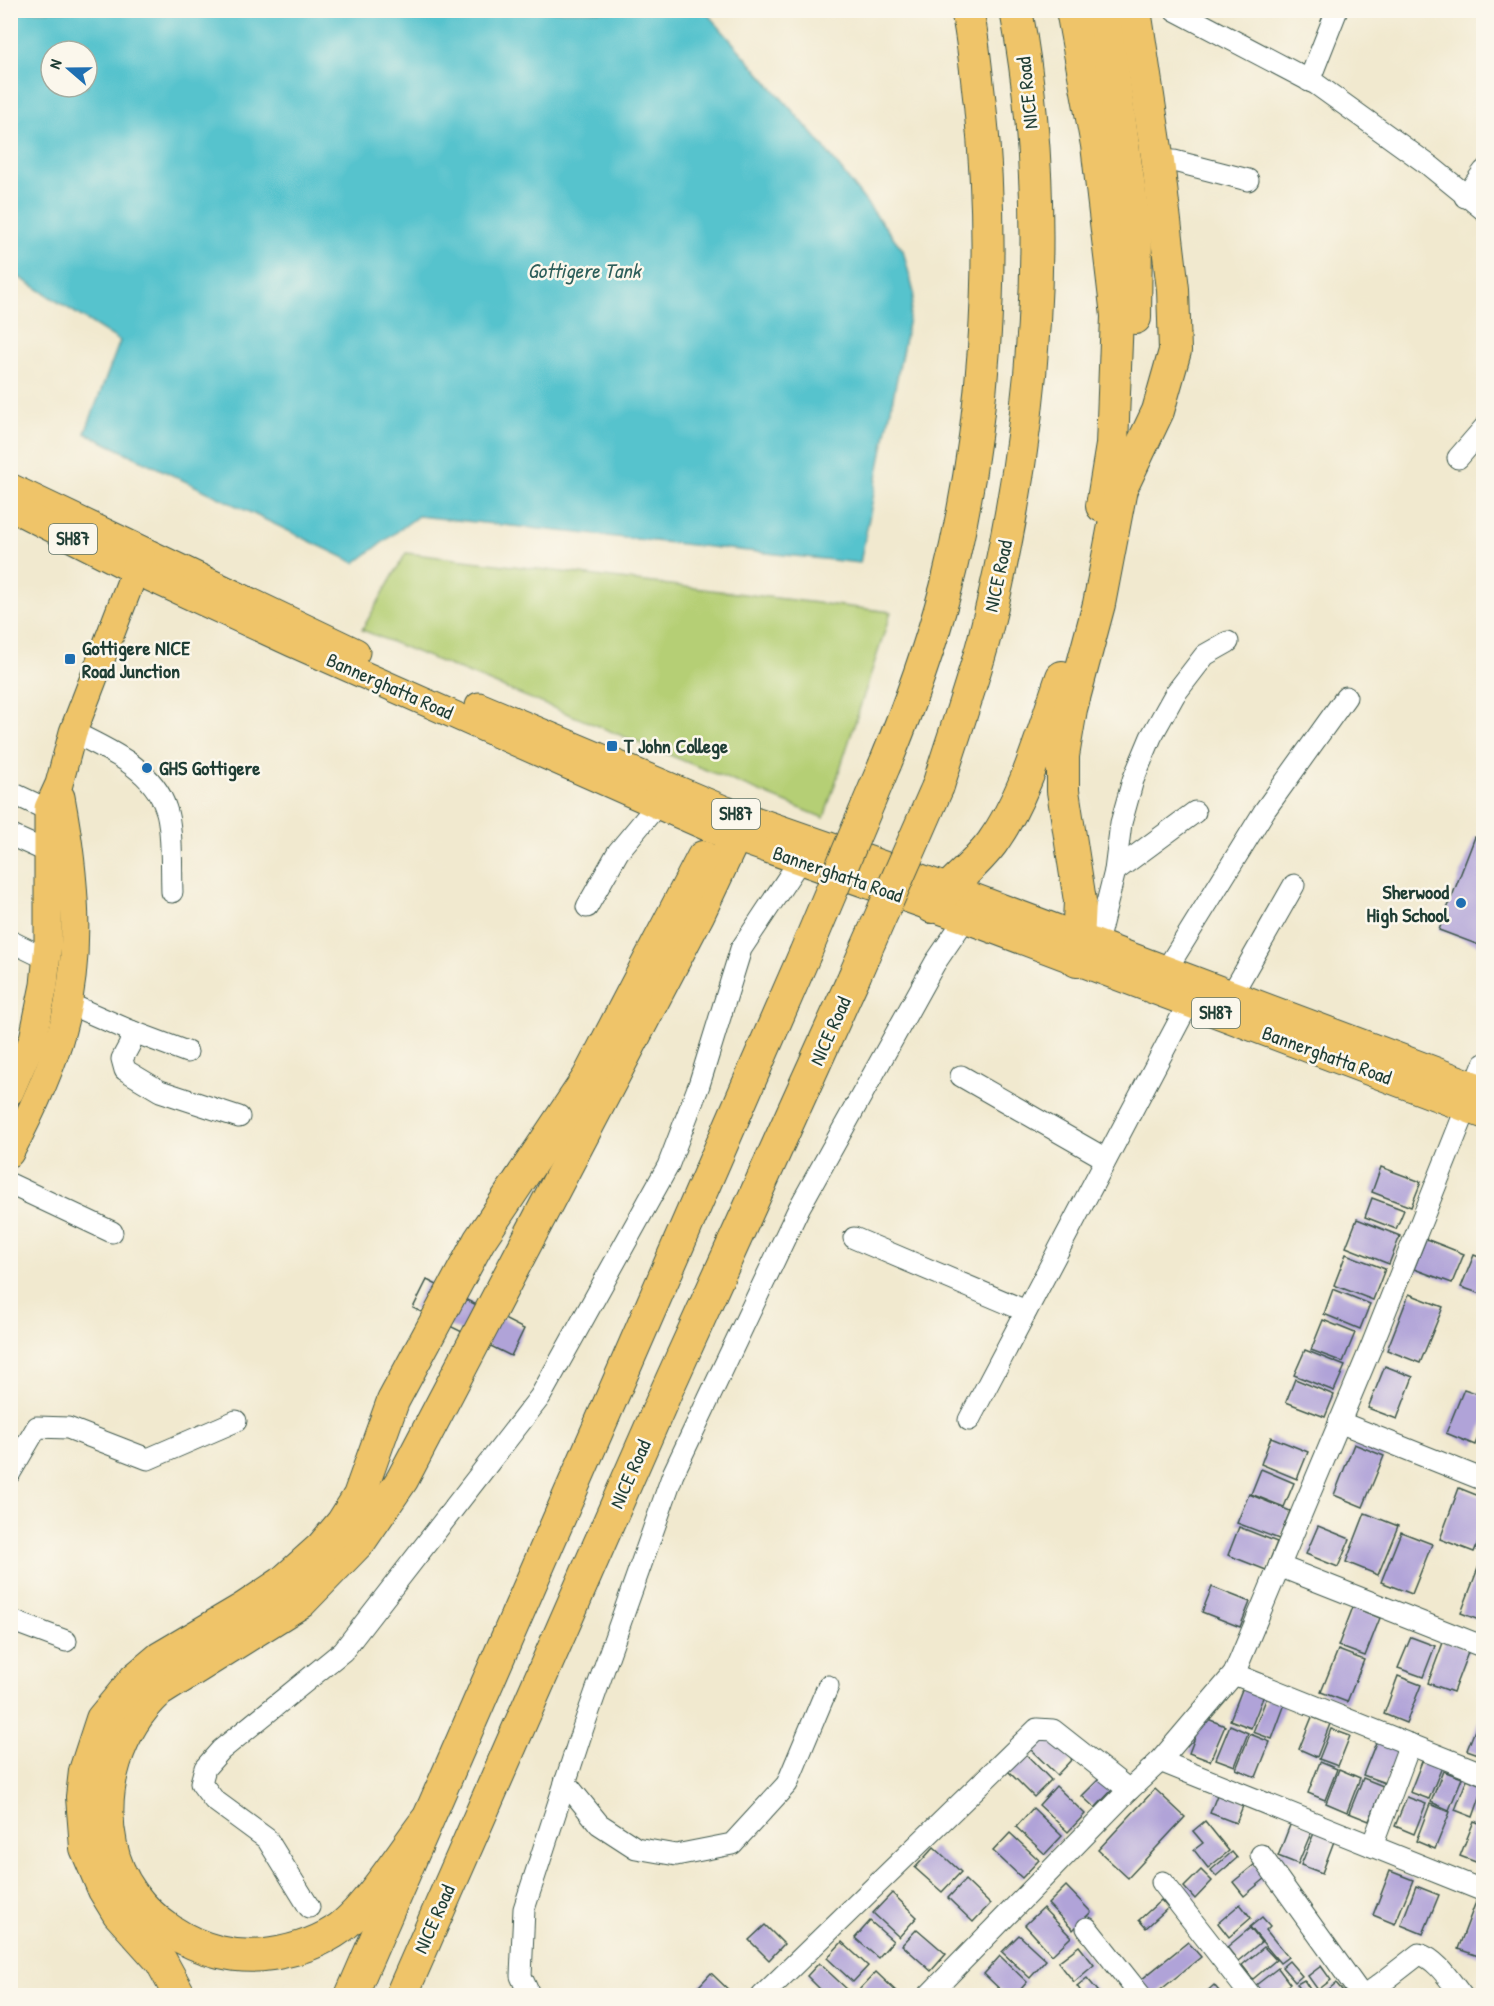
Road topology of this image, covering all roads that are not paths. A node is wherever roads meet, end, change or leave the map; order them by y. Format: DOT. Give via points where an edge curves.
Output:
graph roads {
  1 [pos="967,10"];
  2 [pos="1016,10"];
  3 [pos="1072,10"];
  4 [pos="1104,10"];
  5 [pos="1135,10"];
  6 [pos="1175,10"];
  7 [pos="1337,10"];
  8 [pos="1309,81"];
  9 [pos="1158,162"];
  10 [pos="1484,171"];
  11 [pos="1248,180"];
  12 [pos="1465,197"];
  13 [pos="1484,210"];
  14 [pos="1484,428"];
  15 [pos="1112,445"];
  16 [pos="1458,458"];
  17 [pos="10,487"];
  18 [pos="1113,488"];
  19 [pos="10,507"];
  20 [pos="139,561"];
  21 [pos="1228,642"];
  22 [pos="1346,697"];
  23 [pos="73,732"];
  24 [pos="10,792"];
  25 [pos="657,805"];
  26 [pos="1195,812"];
  27 [pos="56,813"];
  28 [pos="730,824"];
  29 [pos="10,835"];
  30 [pos="48,852"];
  31 [pos="800,860"];
  32 [pos="1115,871"];
  33 [pos="1294,885"];
  34 [pos="172,892"];
  35 [pos="940,897"];
  36 [pos="586,907"];
  37 [pos="965,919"];
  38 [pos="10,941"];
  39 [pos="1085,947"];
  40 [pos="47,959"];
  41 [pos="1166,970"];
  42 [pos="1194,993"];
  43 [pos="1232,994"];
  44 [pos="67,1003"];
  45 [pos="131,1031"];
  46 [pos="187,1052"];
  47 [pos="961,1076"];
  48 [pos="10,1092"];
  49 [pos="1478,1092"];
  50 [pos="239,1117"];
  51 [pos="10,1153"];
  52 [pos="1106,1159"];
  53 [pos="10,1184"];
  54 [pos="112,1232"];
  55 [pos="854,1238"];
  56 [pos="1026,1311"];
  57 [pos="969,1420"];
  58 [pos="236,1421"];
  59 [pos="1340,1422"];
  60 [pos="10,1473"];
  61 [pos="1484,1480"];
  62 [pos="1280,1566"];
  63 [pos="10,1620"];
  64 [pos="66,1641"];
  65 [pos="1484,1647"];
  66 [pos="1234,1674"];
  67 [pos="828,1686"];
  68 [pos="1410,1744"];
  69 [pos="1161,1761"];
  70 [pos="1484,1774"];
  71 [pos="565,1782"];
  72 [pos="1129,1790"];
  73 [pos="426,1821"];
  74 [pos="1372,1846"];
  75 [pos="1261,1855"];
  76 [pos="1162,1882"];
  77 [pos="1484,1890"];
  78 [pos="309,1907"];
  79 [pos="1087,1928"];
  80 [pos="180,1995"];
  81 [pos="351,1995"];
  82 [pos="401,1995"];
  83 [pos="530,1995"];
  84 [pos="762,1995"];
  85 [pos="928,1995"];
  86 [pos="1141,1995"];
  87 [pos="1251,1995"];
  88 [pos="1364,1995"];
  89 [pos="1462,1995"];
  1 -- 73 [label="highway, bridge" via="986,161 987,276 978,411 946,587 914,693 885,764"];
  2 -- 82 [label="highway, NICE Road, bridge" via="1033,158 1036,248 1030,365 1017,483 983,641 938,786"];
  3 -- 15 [label="highway" via="1097,146 1116,305"];
  4 -- 15 [label="highway" via="1136,237 1136,313 1127,391"];
  5 -- 9 [label="highway"];
  6 -- 8 [label="street"];
  7 -- 8 [label="street"];
  8 -- 12 [label="street" via="1430,166"];
  9 -- 11 [label="street" via="1174,161"];
  9 -- 18 [label="highway" via="1173,289 1175,351 1158,411"];
  10 -- 12 [label="street"];
  12 -- 13 [label="street"];
  14 -- 16 [label="street"];
  15 -- 18 [label="highway"];
  17 -- 20 [label="main road, Bannerghatta Road / SH87"];
  18 -- 35 [label="highway" via="1068,658 1020,794 992,842"];
  18 -- 39 [label="highway" via="1107,566 1071,709 1064,756 1063,791"];
  19 -- 20 [label="main road, Bannerghatta Road / SH87"];
  20 -- 23 [label="main road"];
  20 -- 25 [label="main road, Bannerghatta Road / SH87" via="292,644"];
  20 -- 28 [label="main road, Bannerghatta Road / SH87"];
  21 -- 32 [label="street" via="1205,655 1175,694 1152,737 1133,780 1121,823"];
  22 -- 41 [label="street" via="1264,810"];
  23 -- 27 [label="main road" via="59,784"];
  23 -- 34 [label="street" via="113,751 153,782 167,810"];
  24 -- 27 [label="street"];
  25 -- 28 [label="main road, Bannerghatta Road / SH87"];
  25 -- 36 [label="street" via="618,852"];
  26 -- 32 [label="street"];
  27 -- 30 [label="main road"];
  27 -- 44 [label="main road" via="75,903 73,968"];
  28 -- 31 [label="main road, Bannerghatta Road / SH87"];
  28 -- 35 [label="main road, Bannerghatta Road / SH87"];
  28 -- 73 [label="highway" via="694,923 396,1490 361,1540 301,1602 159,1690 142,1706 123,1738 110,1795 110,1844 128,1887 139,1902 174,1934 201,1947 239,1956 287,1952 340,1928 357,1912"];
  28 -- 80 [label="highway" via="588,1078 474,1250 393,1401 359,1496 342,1523 321,1548 282,1582 160,1658 135,1678 102,1719 85,1771 82,1797 86,1848 93,1871 118,1913 161,1960"];
  29 -- 30 [label="street"];
  30 -- 40 [label="main road"];
  31 -- 35 [label="main road, Bannerghatta Road / SH87"];
  31 -- 78 [label="street" via="741,949 699,1085 668,1166 540,1398 343,1651 221,1750 205,1768 201,1783 214,1800 267,1839"];
  32 -- 39 [label="street"];
  33 -- 43 [label="street"];
  35 -- 37 [label="main road, Bannerghatta Road / SH87"];
  35 -- 39 [label="main road, Bannerghatta Road / SH87"];
  37 -- 39 [label="main road, Bannerghatta Road / SH87"];
  37 -- 71 [label="street" via="935,963 799,1208 673,1474"];
  38 -- 40 [label="street"];
  39 -- 41 [label="main road, Bannerghatta Road / SH87"];
  39 -- 42 [label="main road, Bannerghatta Road / SH87"];
  40 -- 48 [label="main road" via="33,1040"];
  41 -- 42 [label="main road, Bannerghatta Road / SH87"];
  42 -- 43 [label="main road, Bannerghatta Road / SH87"];
  42 -- 49 [label="main road, Bannerghatta Road / SH87"];
  42 -- 52 [label="street"];
  43 -- 49 [label="main road, Bannerghatta Road / SH87"];
  44 -- 45 [label="street"];
  44 -- 51 [label="main road" via="62,1030"];
  45 -- 46 [label="street"];
  45 -- 50 [label="street" via="130,1044 122,1059 125,1070 160,1091"];
  47 -- 52 [label="street"];
  49 -- 59 [label="street"];
  52 -- 56 [label="street"];
  53 -- 54 [label="street"];
  55 -- 56 [label="street"];
  56 -- 57 [label="street"];
  58 -- 60 [label="street" via="148,1459 68,1428 37,1427"];
  59 -- 61 [label="street"];
  59 -- 62 [label="street"];
  62 -- 65 [label="street"];
  62 -- 66 [label="street"];
  63 -- 64 [label="street"];
  66 -- 68 [label="street"];
  66 -- 69 [label="street"];
  67 -- 71 [label="street" via="787,1784 732,1845 676,1855 636,1848 598,1824"];
  68 -- 70 [label="street"];
  68 -- 74 [label="street"];
  69 -- 72 [label="street"];
  69 -- 74 [label="street"];
  71 -- 83 [label="street" via="524,1910 521,1976"];
  72 -- 84 [label="street" via="1053,1730 1037,1729"];
  72 -- 85 [label="street"];
  73 -- 81 [label="highway"];
  74 -- 77 [label="street"];
  75 -- 88 [label="street"];
  76 -- 87 [label="street"];
  79 -- 86 [label="street"];
  88 -- 89 [label="street" via="1419,1954 1437,1966"];
}
